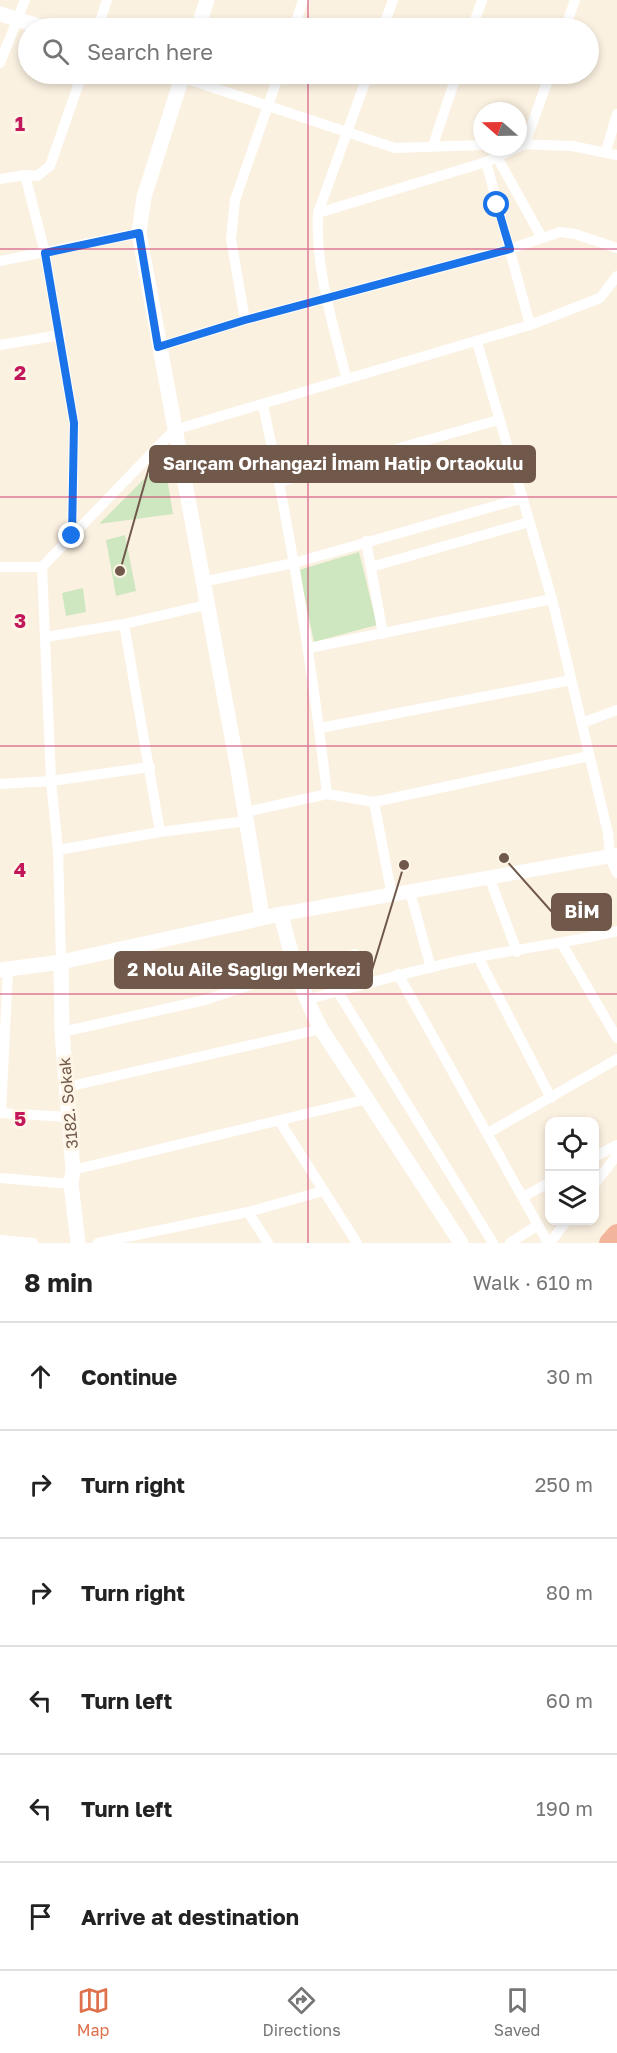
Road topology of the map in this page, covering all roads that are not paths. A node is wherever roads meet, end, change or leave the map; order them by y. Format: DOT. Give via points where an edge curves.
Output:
graph roads {
  1 [pos="25,0"];
  2 [pos="107,0"];
  3 [pos="207,0"];
  4 [pos="303,0"];
  5 [pos="393,0"];
  6 [pos="482,0"];
  7 [pos="575,0"];
  8 [pos="0,14"];
  9 [pos="18,18"];
  10 [pos="101,18"];
  11 [pos="201,18"];
  12 [pos="297,18"];
  13 [pos="387,18"];
  14 [pos="476,18"];
  15 [pos="569,18"];
  16 [pos="18,19"];
  17 [pos="0,63"];
  18 [pos="79,84"];
  19 [pos="175,84"];
  20 [pos="204,84"];
  21 [pos="276,84"];
  22 [pos="364,84"];
  23 [pos="454,84"];
  24 [pos="546,84"];
  25 [pos="268,106"];
  26 [pos="617,114"];
  27 [pos="527,130"];
  28 [pos="347,134"];
  29 [pos="527,144"];
  30 [pos="433,145"];
  31 [pos="473,145"];
  32 [pos="612,153"];
  33 [pos="497,157"];
  34 [pos="486,162"];
  35 [pos="25,175"];
  36 [pos="0,179"];
  37 [pos="318,213"];
  38 [pos="139,233"];
  39 [pos="542,238"];
  40 [pos="617,248"];
  41 [pos="510,249"];
  42 [pos="45,253"];
  43 [pos="0,261"];
  44 [pos="617,276"];
  45 [pos="327,297"];
  46 [pos="245,320"];
  47 [pos="530,325"];
  48 [pos="60,335"];
  49 [pos="477,342"];
  50 [pos="0,345"];
  51 [pos="158,347"];
  52 [pos="346,377"];
  53 [pos="263,405"];
  54 [pos="498,420"];
  55 [pos="174,430"];
  56 [pos="280,482"];
  57 [pos="523,498"];
  58 [pos="529,522"];
  59 [pos="72,536"];
  60 [pos="366,541"];
  61 [pos="294,563"];
  62 [pos="0,567"];
  63 [pos="42,567"];
  64 [pos="371,567"];
  65 [pos="202,582"];
  66 [pos="552,599"];
  67 [pos="206,605"];
  68 [pos="124,624"];
  69 [pos="383,634"];
  70 [pos="46,637"];
  71 [pos="309,648"];
  72 [pos="571,680"];
  73 [pos="617,710"];
  74 [pos="582,723"];
  75 [pos="320,728"];
  76 [pos="589,756"];
  77 [pos="150,767"];
  78 [pos="51,781"];
  79 [pos="0,784"];
  80 [pos="327,794"];
  81 [pos="374,802"];
  82 [pos="246,816"];
  83 [pos="160,832"];
  84 [pos="58,850"];
  85 [pos="613,856"];
  86 [pos="617,873"];
  87 [pos="489,879"];
  88 [pos="411,892"];
  89 [pos="392,896"];
  90 [pos="280,914"];
  91 [pos="262,916"];
  92 [pos="617,931"];
  93 [pos="562,944"];
  94 [pos="517,952"];
  95 [pos="355,954"];
  96 [pos="478,957"];
  97 [pos="61,962"];
  98 [pos="431,968"];
  99 [pos="4,970"];
  100 [pos="295,970"];
  101 [pos="398,975"];
  102 [pos="338,992"];
  103 [pos="306,1000"];
  104 [pos="321,1029"];
  105 [pos="62,1032"];
  106 [pos="617,1038"];
  107 [pos="617,1059"];
  108 [pos="67,1087"];
  109 [pos="551,1098"];
  110 [pos="367,1099"];
  111 [pos="0,1113"];
  112 [pos="69,1117"];
  113 [pos="280,1122"];
  114 [pos="488,1133"];
  115 [pos="617,1145"];
  116 [pos="599,1154"];
  117 [pos="617,1155"];
  118 [pos="72,1177"];
  119 [pos="0,1178"];
  120 [pos="599,1178"];
  121 [pos="545,1184"];
  122 [pos="323,1191"];
  123 [pos="523,1197"];
  124 [pos="248,1212"];
  125 [pos="538,1225"];
  126 [pos="564,1225"];
  127 [pos="617,1234"];
  128 [pos="0,1240"];
  129 [pos="33,1243"];
  130 [pos="78,1243"];
  131 [pos="98,1243"];
  132 [pos="268,1243"];
  133 [pos="357,1243"];
  134 [pos="461,1243"];
  135 [pos="493,1243"];
  136 [pos="510,1243"];
  137 [pos="549,1243"];
  138 [pos="609,1243"];
  1 -- 9 [label="street"];
  2 -- 10 [label="street"];
  3 -- 11 [label="main road"];
  4 -- 12 [label="street"];
  5 -- 13 [label="street"];
  6 -- 14 [label="street"];
  7 -- 15 [label="street"];
  8 -- 16 [label="main road"];
  16 -- 17 [label="street"];
  18 -- 35 [label="street" via="50,166 37,176"];
  19 -- 38 [label="main road" via="144,197"];
  20 -- 25 [label="street"];
  21 -- 25 [label="street"];
  22 -- 28 [label="street"];
  23 -- 30 [label="street"];
  24 -- 27 [label="street"];
  25 -- 28 [label="street"];
  25 -- 46 [label="street" via="235,200 231,239"];
  26 -- 32 [label="street"];
  28 -- 30 [label="street" via="395,148"];
  28 -- 37 [label="street"];
  29 -- 32 [label="street"];
  30 -- 31 [label="street"];
  33 -- 34 [label="street"];
  33 -- 39 [label="street"];
  34 -- 37 [label="street"];
  34 -- 41 [label="street"];
  35 -- 36 [label="street"];
  35 -- 42 [label="street"];
  37 -- 45 [label="street" via="317,235"];
  38 -- 42 [label="street"];
  38 -- 51 [label="main road"];
  39 -- 40 [label="street" via="560,232"];
  39 -- 41 [label="street"];
  41 -- 45 [label="street"];
  41 -- 47 [label="street"];
  42 -- 43 [label="street"];
  42 -- 48 [label="street"];
  44 -- 47 [label="street" via="600,298"];
  45 -- 46 [label="street"];
  45 -- 52 [label="street"];
  46 -- 51 [label="street"];
  47 -- 49 [label="street"];
  48 -- 50 [label="street"];
  48 -- 59 [label="street" via="74,423"];
  49 -- 52 [label="street"];
  49 -- 54 [label="street"];
  51 -- 55 [label="main road"];
  52 -- 53 [label="street"];
  53 -- 55 [label="street"];
  53 -- 56 [label="street"];
  54 -- 56 [label="street"];
  54 -- 57 [label="street"];
  55 -- 59 [label="street"];
  55 -- 65 [label="main road"];
  56 -- 61 [label="street"];
  57 -- 58 [label="street"];
  57 -- 60 [label="street"];
  58 -- 64 [label="street"];
  58 -- 66 [label="street"];
  59 -- 63 [label="street"];
  60 -- 61 [label="street"];
  60 -- 64 [label="street"];
  61 -- 65 [label="street"];
  61 -- 71 [label="street"];
  62 -- 63 [label="street"];
  63 -- 70 [label="street"];
  64 -- 69 [label="street"];
  65 -- 67 [label="main road"];
  66 -- 69 [label="street"];
  66 -- 72 [label="street"];
  67 -- 68 [label="street"];
  67 -- 82 [label="main road"];
  68 -- 70 [label="street"];
  68 -- 77 [label="street"];
  69 -- 71 [label="street"];
  70 -- 78 [label="street"];
  71 -- 75 [label="street"];
  72 -- 74 [label="street"];
  72 -- 75 [label="street"];
  73 -- 74 [label="street"];
  74 -- 76 [label="street"];
  75 -- 80 [label="street"];
  76 -- 81 [label="street"];
  76 -- 85 [label="street"];
  77 -- 78 [label="street"];
  77 -- 83 [label="street"];
  78 -- 79 [label="street"];
  78 -- 84 [label="street"];
  80 -- 81 [label="street"];
  80 -- 82 [label="street"];
  81 -- 89 [label="street"];
  82 -- 83 [label="street"];
  82 -- 91 [label="main road"];
  83 -- 84 [label="street"];
  84 -- 97 [label="street"];
  85 -- 86 [label="street"];
  85 -- 87 [label="street"];
  87 -- 88 [label="street"];
  87 -- 94 [label="street"];
  88 -- 89 [label="street"];
  88 -- 98 [label="street"];
  89 -- 90 [label="street"];
  90 -- 91 [label="main road"];
  90 -- 100 [label="main road"];
  91 -- 97 [label="main road"];
  92 -- 93 [label="street"];
  93 -- 94 [label="street"];
  93 -- 106 [label="street"];
  94 -- 96 [label="street"];
  95 -- 100 [label="street"];
  96 -- 98 [label="street"];
  96 -- 109 [label="street"];
  97 -- 99 [label="main road"];
  97 -- 105 [label="main road, 3182. Sokak"];
  98 -- 101 [label="street"];
  99 -- 111 [label="street"];
  100 -- 103 [label="main road"];
  100 -- 105 [label="street" via="205,1000"];
  101 -- 102 [label="street"];
  101 -- 114 [label="street"];
  102 -- 103 [label="street"];
  102 -- 135 [label="street"];
  103 -- 104 [label="main road"];
  104 -- 108 [label="street"];
  104 -- 110 [label="main road"];
  105 -- 108 [label="main road, 3182. Sokak"];
  107 -- 109 [label="street"];
  108 -- 112 [label="main road, 3182. Sokak"];
  109 -- 114 [label="street"];
  110 -- 113 [label="street"];
  110 -- 134 [label="main road"];
  111 -- 112 [label="street"];
  112 -- 118 [label="main road, 3182. Sokak"];
  113 -- 118 [label="street"];
  113 -- 122 [label="street"];
  114 -- 123 [label="street"];
  115 -- 116 [label="street"];
  117 -- 120 [label="street"];
  118 -- 119 [label="street"];
  118 -- 130 [label="main road, 3182. Sokak"];
  121 -- 123 [label="street"];
  122 -- 124 [label="street"];
  122 -- 133 [label="street"];
  123 -- 125 [label="street"];
  124 -- 131 [label="street"];
  124 -- 132 [label="street"];
  125 -- 136 [label="street"];
  125 -- 137 [label="street"];
  126 -- 137 [label="street"];
  127 -- 138 [label="highway"];
  128 -- 129 [label="street"];
}
